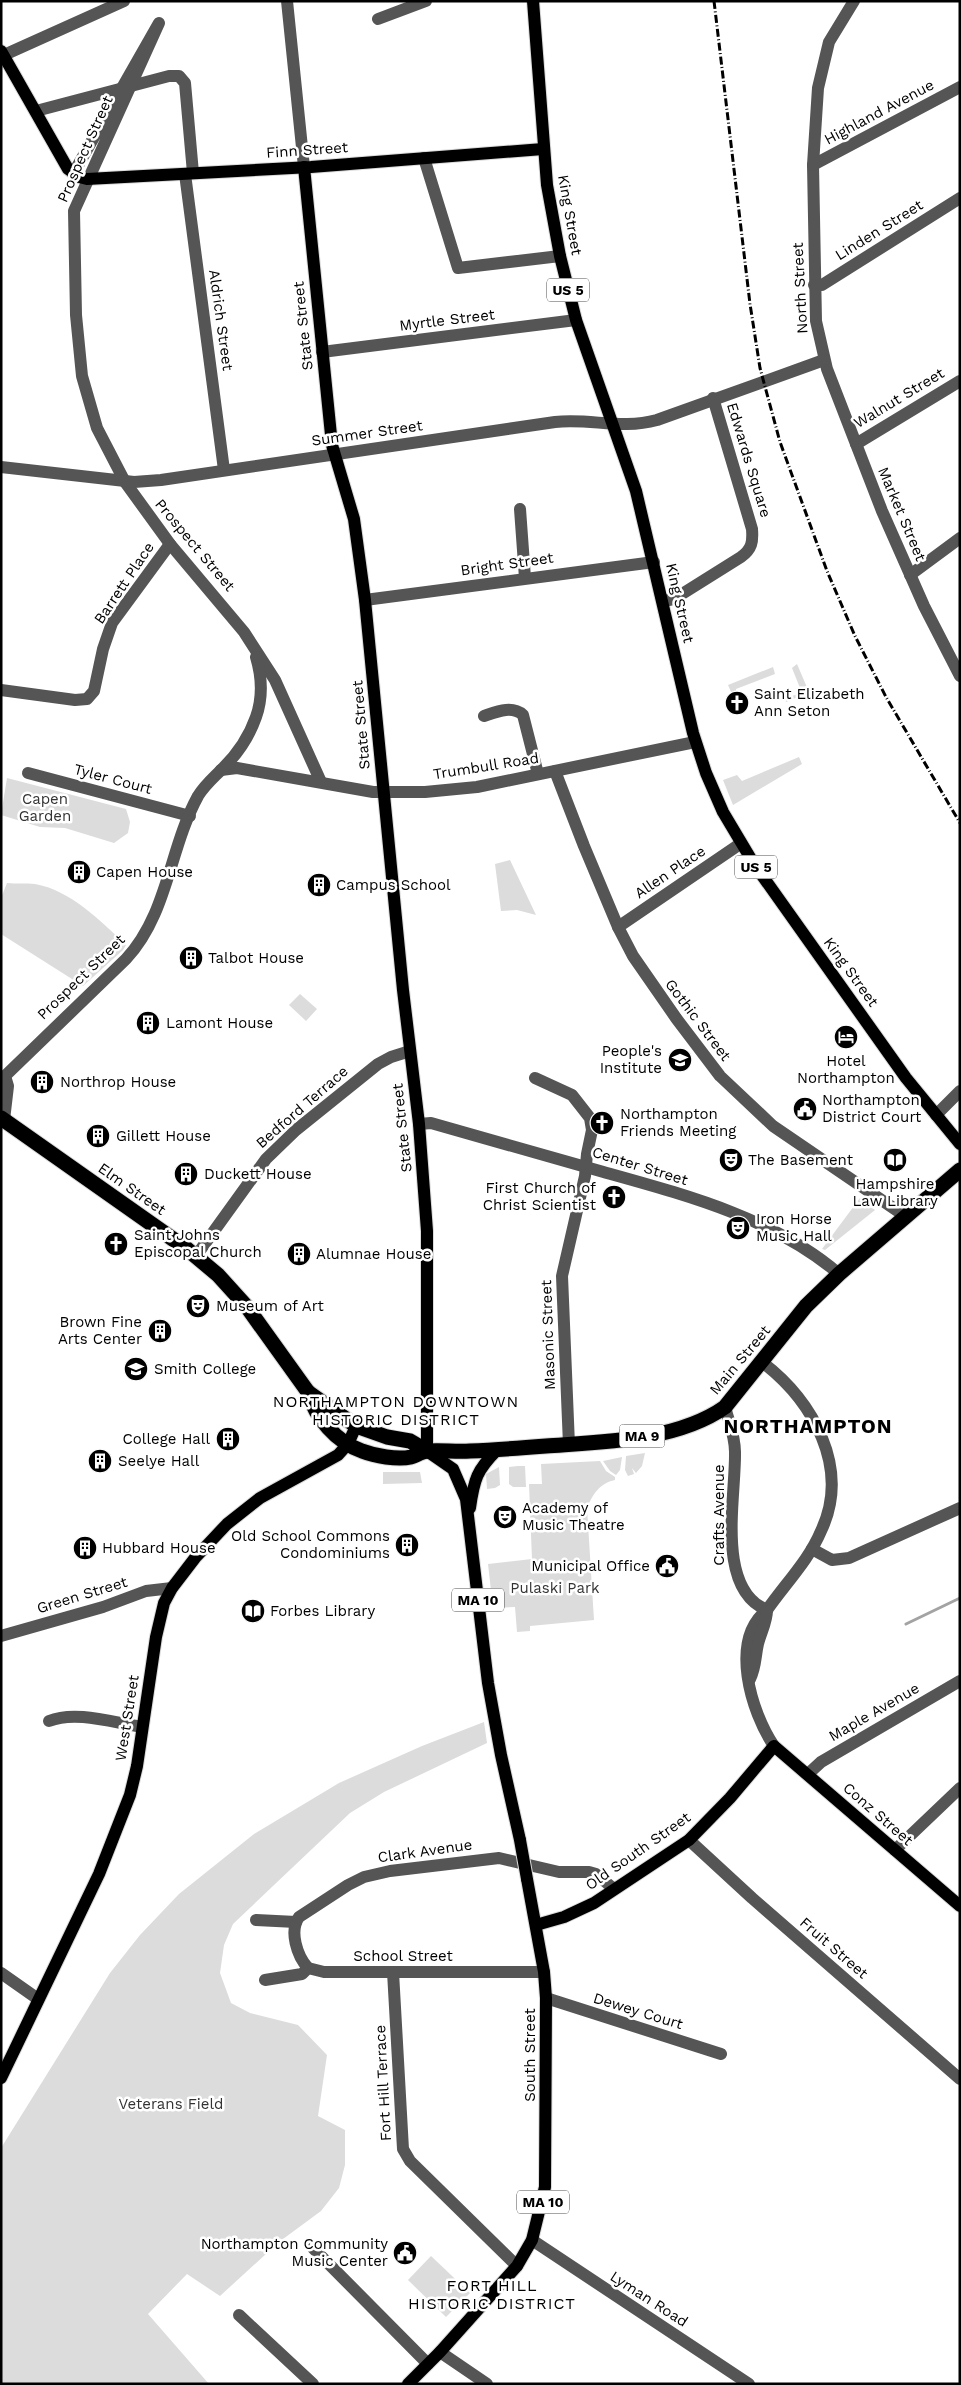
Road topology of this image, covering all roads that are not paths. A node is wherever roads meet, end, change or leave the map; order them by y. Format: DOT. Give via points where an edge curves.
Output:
graph roads {
  1 [pos="124,1"];
  2 [pos="287,1"];
  3 [pos="426,1"];
  4 [pos="533,1"];
  5 [pos="854,1"];
  6 [pos="378,19"];
  7 [pos="2,53"];
  8 [pos="960,87"];
  9 [pos="36,111"];
  10 [pos="543,149"];
  11 [pos="424,158"];
  12 [pos="813,165"];
  13 [pos="304,167"];
  14 [pos="189,173"];
  15 [pos="73,174"];
  16 [pos="960,198"];
  17 [pos="560,256"];
  18 [pos="814,285"];
  19 [pos="576,320"];
  20 [pos="322,352"];
  21 [pos="824,360"];
  22 [pos="960,381"];
  23 [pos="713,398"];
  24 [pos="615,425"];
  25 [pos="856,444"];
  26 [pos="335,454"];
  27 [pos="1,468"];
  28 [pos="224,470"];
  29 [pos="125,482"];
  30 [pos="520,509"];
  31 [pos="960,538"];
  32 [pos="170,544"];
  33 [pos="654,562"];
  34 [pos="910,575"];
  35 [pos="525,578"];
  36 [pos="366,600"];
  37 [pos="663,601"];
  38 [pos="253,648"];
  39 [pos="960,676"];
  40 [pos="1,690"];
  41 [pos="484,716"];
  42 [pos="696,742"];
  43 [pos="221,770"];
  44 [pos="555,771"];
  45 [pos="28,773"];
  46 [pos="538,774"];
  47 [pos="320,782"];
  48 [pos="383,792"];
  49 [pos="190,816"];
  50 [pos="740,844"];
  51 [pos="618,927"];
  52 [pos="410,1051"];
  53 [pos="3,1076"];
  54 [pos="535,1078"];
  55 [pos="960,1092"];
  56 [pos="936,1115"];
  57 [pos="3,1119"];
  58 [pos="419,1124"];
  59 [pos="960,1144"];
  60 [pos="586,1167"];
  61 [pos="960,1170"];
  62 [pos="905,1216"];
  63 [pos="196,1256"];
  64 [pos="839,1274"];
  65 [pos="762,1362"];
  66 [pos="308,1392"];
  67 [pos="725,1407"];
  68 [pos="356,1426"];
  69 [pos="348,1444"];
  70 [pos="569,1444"];
  71 [pos="497,1450"];
  72 [pos="427,1451"];
  73 [pos="960,1508"];
  74 [pos="469,1518"];
  75 [pos="812,1549"];
  76 [pos="172,1588"];
  77 [pos="767,1610"];
  78 [pos="1,1636"];
  79 [pos="960,1681"];
  80 [pos="49,1721"];
  81 [pos="142,1727"];
  82 [pos="774,1746"];
  83 [pos="808,1774"];
  84 [pos="960,1788"];
  85 [pos="689,1840"];
  86 [pos="895,1850"];
  87 [pos="614,1889"];
  88 [pos="960,1906"];
  89 [pos="256,1920"];
  90 [pos="296,1922"];
  91 [pos="536,1925"];
  92 [pos="308,1968"];
  93 [pos="393,1972"];
  94 [pos="544,1972"];
  95 [pos="1,1973"];
  96 [pos="265,1980"];
  97 [pos="546,1998"];
  98 [pos="38,1999"];
  99 [pos="721,2054"];
  100 [pos="2,2075"];
  101 [pos="960,2079"];
  102 [pos="532,2240"];
  103 [pos="313,2248"];
  104 [pos="517,2266"];
  105 [pos="239,2315"];
  106 [pos="440,2352"];
  107 [pos="428,2364"];
  108 [pos="313,2384"];
  109 [pos="408,2384"];
  110 [pos="487,2384"];
  111 [pos="749,2384"];
  1 -- 7 [label="street"];
  2 -- 13 [label="street, State Street"];
  3 -- 6 [label="street"];
  4 -- 10 [label="main road, King Street / US 5"];
  5 -- 12 [label="street, North Street" via="836,27 824,57 818,88"];
  7 -- 9 [label="main road, Prospect Street"];
  8 -- 12 [label="street, Highland Avenue"];
  9 -- 14 [label="street, Aldrich Street" via="168,76 179,76 184,83"];
  9 -- 15 [label="main road, Prospect Street"];
  10 -- 11 [label="main road, Finn Street"];
  10 -- 17 [label="main road, King Street / US 5"];
  11 -- 13 [label="main road, Finn Street"];
  11 -- 17 [label="street" via="458,268"];
  12 -- 18 [label="street, North Street"];
  13 -- 14 [label="main road, Finn Street"];
  13 -- 20 [label="main road, State Street"];
  14 -- 15 [label="main road, Finn Street" via="87,179"];
  14 -- 28 [label="street, Aldrich Street"];
  15 -- 29 [label="street, Prospect Street" via="158,23 74,211 76,323 82,376 98,428"];
  16 -- 18 [label="street, Linden Street" via="822,285"];
  17 -- 19 [label="main road, King Street / US 5"];
  18 -- 21 [label="street, North Street" via="816,321"];
  19 -- 20 [label="street, Myrtle Street"];
  19 -- 24 [label="main road, King Street / US 5"];
  20 -- 26 [label="main road, State Street"];
  21 -- 23 [label="street"];
  21 -- 25 [label="street, Market Street"];
  22 -- 25 [label="street, Walnut Street"];
  23 -- 24 [label="street" via="651,421 629,426"];
  23 -- 37 [label="street, Edwards Square" via="752,529 753,543 746,554 674,599"];
  24 -- 26 [label="street, Summer Street" via="555,422"];
  24 -- 33 [label="main road, King Street / US 5"];
  25 -- 34 [label="street, Market Street"];
  26 -- 28 [label="street, Summer Street"];
  26 -- 36 [label="main road, State Street" via="354,519"];
  27 -- 29 [label="street, Summer Street"];
  28 -- 29 [label="street, Summer Street"];
  29 -- 32 [label="street, Prospect Street"];
  30 -- 35 [label="street"];
  31 -- 34 [label="street"];
  32 -- 38 [label="street, Prospect Street" via="234,618"];
  32 -- 40 [label="street, Barrett Place" via="112,623 90,696 75,700"];
  33 -- 35 [label="street, Bright Street"];
  33 -- 37 [label="main road, King Street / US 5"];
  34 -- 39 [label="street, Market Street"];
  35 -- 36 [label="street, Bright Street"];
  36 -- 48 [label="main road, State Street"];
  37 -- 42 [label="main road, King Street / US 5"];
  38 -- 43 [label="street, Prospect Street" via="260,673 258,708 244,741"];
  38 -- 47 [label="street, Prospect Street" via="275,680"];
  41 -- 46 [label="street" via="510,710 518,710 523,715"];
  42 -- 44 [label="street, Trumbull Road"];
  42 -- 50 [label="main road, King Street / US 5" via="723,812"];
  43 -- 47 [label="street, Trumbull Road" via="237,768"];
  43 -- 49 [label="street, Prospect Street" via="209,780"];
  44 -- 46 [label="street, Trumbull Road"];
  44 -- 51 [label="street, Gothic Street"];
  45 -- 49 [label="street, Tyler Court"];
  46 -- 48 [label="street, Trumbull Road" via="452,790"];
  47 -- 48 [label="street, Trumbull Road"];
  48 -- 52 [label="main road, State Street"];
  49 -- 53 [label="street, Prospect Street" via="158,907 137,947"];
  50 -- 51 [label="street, Allen Place"];
  50 -- 56 [label="main road, King Street / US 5"];
  51 -- 62 [label="street, Gothic Street" via="652,985 720,1076 773,1126"];
  52 -- 58 [label="main road, State Street"];
  52 -- 63 [label="street, Bedford Terrace" via="391,1056 378,1064 280,1144 258,1169"];
  53 -- 57 [label="street, Prospect Street" via="8,1086"];
  54 -- 60 [label="street, Masonic Street" via="572,1095 590,1118 592,1130"];
  55 -- 56 [label="street"];
  56 -- 59 [label="main road, King Street / US 5"];
  57 -- 63 [label="highway, Elm Street"];
  58 -- 60 [label="street, Center Street" via="431,1124"];
  58 -- 72 [label="main road, State Street" via="427,1231"];
  60 -- 64 [label="street, Center Street" via="649,1184 748,1219 820,1257"];
  60 -- 70 [label="street, Masonic Street" via="562,1276"];
  61 -- 62 [label="highway, Main Street / MA 9"];
  62 -- 64 [label="highway, Main Street / MA 9"];
  63 -- 66 [label="highway, Elm Street" via="236,1294"];
  64 -- 65 [label="highway, Main Street / MA 9" via="806,1306"];
  65 -- 67 [label="highway, Main Street / MA 9"];
  65 -- 75 [label="street" via="785,1380 806,1407 818,1426 831,1466 833,1487 830,1504"];
  66 -- 68 [label="highway, Elm Street"];
  66 -- 69 [label="highway, Elm Street" via="313,1407 325,1424"];
  67 -- 70 [label="highway, Main Street / MA 9" via="701,1420 661,1432 624,1440"];
  67 -- 77 [label="street, Crafts Avenue" via="735,1452 735,1572 745,1593"];
  68 -- 69 [label="main road, West Street"];
  68 -- 72 [label="highway, Main Street" via="410,1441"];
  69 -- 72 [label="highway, Main Street" via="363,1452 389,1456 409,1457"];
  69 -- 76 [label="main road, West Street" via="338,1455 260,1498 227,1524"];
  70 -- 71 [label="highway, Main Street / MA 9"];
  71 -- 72 [label="highway, Main Street"];
  71 -- 74 [label="main road, MA 10" via="483,1463 476,1476"];
  72 -- 74 [label="main road, MA 10" via="457,1474"];
  73 -- 75 [label="street" via="849,1558 832,1560"];
  74 -- 91 [label="main road, South Street / MA 10, bridge" via="488,1683"];
  75 -- 77 [label="street"];
  76 -- 78 [label="street, Green Street" via="146,1591 103,1607"];
  76 -- 81 [label="main road, West Street" via="160,1616"];
  77 -- 82 [label="street" via="757,1618 745,1668 756,1710"];
  79 -- 83 [label="street, Maple Avenue" via="821,1762"];
  80 -- 81 [label="street" via="59,1717 76,1718"];
  81 -- 98 [label="main road, West Street" via="137,1766 119,1825 99,1874"];
  82 -- 83 [label="main road, Conz Street"];
  82 -- 85 [label="main road, Old South Street"];
  83 -- 86 [label="main road, Conz Street"];
  84 -- 86 [label="street"];
  85 -- 87 [label="main road, Old South Street"];
  85 -- 101 [label="street, Fruit Street"];
  86 -- 88 [label="main road, Conz Street"];
  87 -- 90 [label="street, Clark Avenue" via="589,1872 559,1872 499,1858 364,1877 348,1884"];
  87 -- 91 [label="main road, Old South Street" via="578,1911"];
  89 -- 90 [label="street"];
  90 -- 92 [label="street" via="296,1939"];
  91 -- 94 [label="main road, South Street / MA 10"];
  92 -- 93 [label="street, School Street" via="324,1972"];
  92 -- 96 [label="street" via="302,1974"];
  93 -- 94 [label="street, School Street"];
  93 -- 104 [label="street, Fort Hill Terrace" via="403,2149 410,2161"];
  94 -- 97 [label="main road, South Street / MA 10"];
  95 -- 98 [label="street"];
  97 -- 99 [label="street, Dewey Court"];
  97 -- 102 [label="main road, South Street / MA 10" via="545,2187"];
  98 -- 100 [label="main road, West Street"];
  102 -- 104 [label="main road, South Street / MA 10"];
  102 -- 111 [label="street, Lyman Road"];
  103 -- 107 [label="street"];
  104 -- 106 [label="main road, South Street / MA 10"];
  105 -- 108 [label="street"];
  106 -- 107 [label="main road, South Street / MA 10"];
  106 -- 110 [label="street"];
  107 -- 109 [label="main road, South Street / MA 10"];
}
